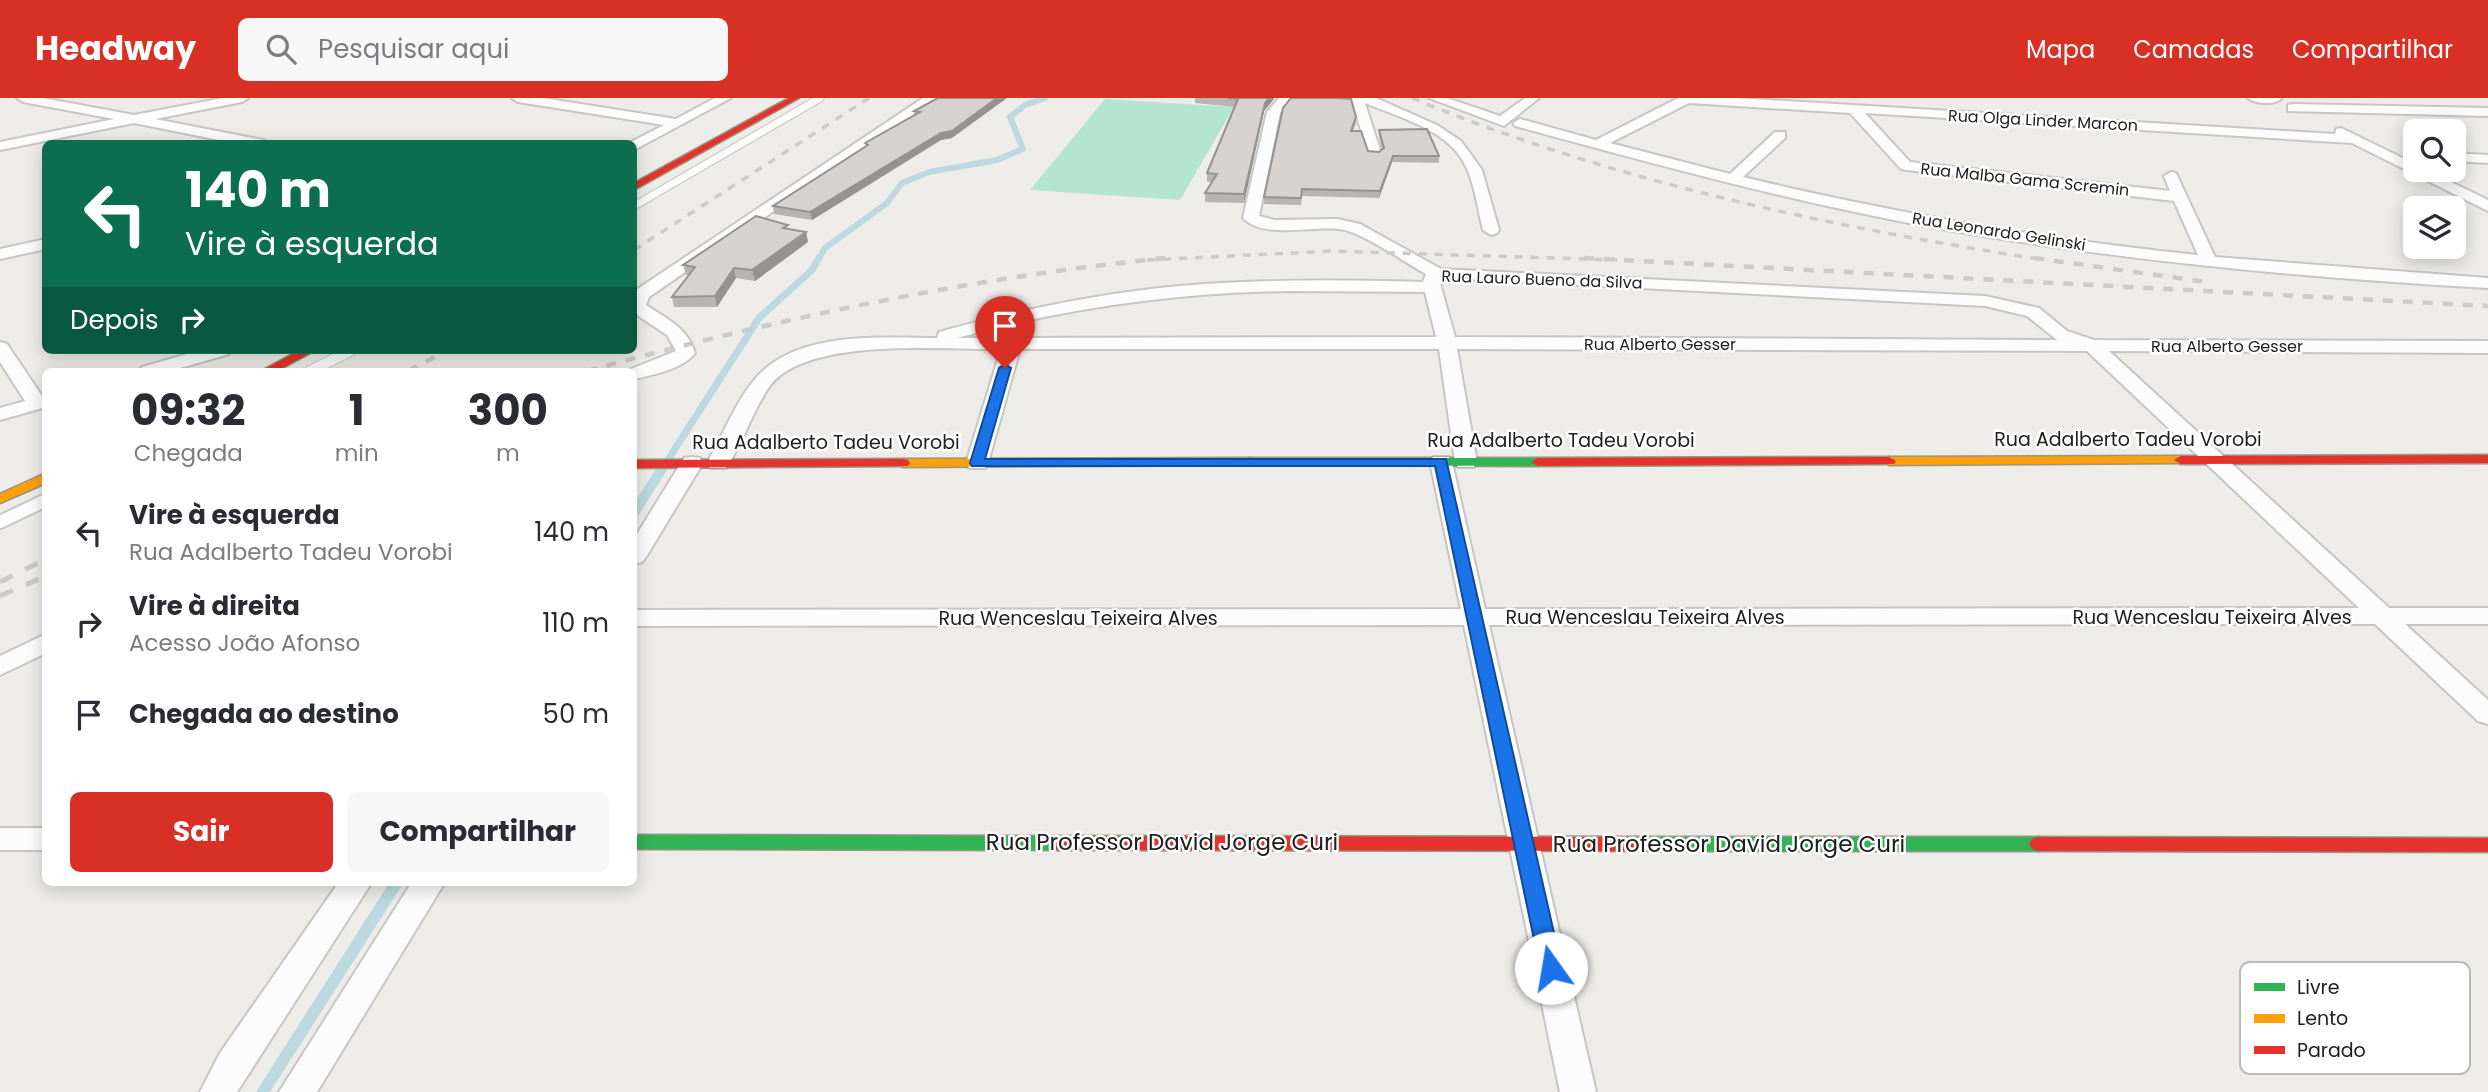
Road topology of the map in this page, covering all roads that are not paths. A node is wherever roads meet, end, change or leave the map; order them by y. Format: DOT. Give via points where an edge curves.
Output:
graph roads {
  1 [pos="23,98"];
  2 [pos="242,98"];
  3 [pos="518,98"];
  4 [pos="725,98"];
  5 [pos="795,98"];
  6 [pos="820,98"];
  7 [pos="932,98"];
  8 [pos="1266,98"];
  9 [pos="1357,98"];
  10 [pos="1365,98"];
  11 [pos="1435,98"];
  12 [pos="1532,98"];
  13 [pos="1688,98"];
  14 [pos="1959,98"];
  15 [pos="2254,98"];
  16 [pos="1285,99"];
  17 [pos="2274,99"];
  18 [pos="1854,108"];
  19 [pos="2293,108"];
  20 [pos="2488,112"];
  21 [pos="1971,116"];
  22 [pos="135,119"];
  23 [pos="1510,121"];
  24 [pos="678,123"];
  25 [pos="1780,135"];
  26 [pos="69,138"];
  27 [pos="2355,139"];
  28 [pos="243,140"];
  29 [pos="42,141"];
  30 [pos="637,144"];
  31 [pos="1598,144"];
  32 [pos="0,146"];
  33 [pos="1374,153"];
  34 [pos="2384,154"];
  35 [pos="2403,155"];
  36 [pos="2466,158"];
  37 [pos="2488,159"];
  38 [pos="2403,164"];
  39 [pos="2171,176"];
  40 [pos="1732,180"];
  41 [pos="2439,182"];
  42 [pos="637,185"];
  43 [pos="2180,197"];
  44 [pos="637,204"];
  45 [pos="2488,206"];
  46 [pos="1491,230"];
  47 [pos="42,245"];
  48 [pos="0,254"];
  49 [pos="2208,260"];
  50 [pos="1435,280"];
  51 [pos="2488,283"];
  52 [pos="637,305"];
  53 [pos="637,308"];
  54 [pos="1447,343"];
  55 [pos="1012,344"];
  56 [pos="915,345"];
  57 [pos="2091,345"];
  58 [pos="2488,347"];
  59 [pos="0,348"];
  60 [pos="208,354"];
  61 [pos="302,354"];
  62 [pos="344,354"];
  63 [pos="159,368"];
  64 [pos="273,368"];
  65 [pos="316,368"];
  66 [pos="637,372"];
  67 [pos="41,402"];
  68 [pos="0,414"];
  69 [pos="2215,460"];
  70 [pos="2488,460"];
  71 [pos="1453,462"];
  72 [pos="692,463"];
  73 [pos="718,463"];
  74 [pos="977,463"];
  75 [pos="637,466"];
  76 [pos="42,479"];
  77 [pos="0,499"];
  78 [pos="42,502"];
  79 [pos="0,523"];
  80 [pos="637,552"];
  81 [pos="2383,616"];
  82 [pos="2488,616"];
  83 [pos="1475,617"];
  84 [pos="637,618"];
  85 [pos="42,644"];
  86 [pos="0,667"];
  87 [pos="2488,715"];
  88 [pos="0,839"];
  89 [pos="42,839"];
  90 [pos="637,842"];
  91 [pos="1524,843"];
  92 [pos="2488,845"];
  93 [pos="353,886"];
  94 [pos="426,886"];
  95 [pos="218,1092"];
  96 [pos="297,1092"];
  97 [pos="1578,1092"];
  1 -- 22 [label="street"];
  2 -- 22 [label="street"];
  3 -- 24 [label="street"];
  4 -- 24 [label="street"];
  5 -- 42 [label="street"];
  6 -- 44 [label="lane"];
  7 -- 52 [label="street" via="642,294"];
  8 -- 16 [label="street"];
  9 -- 33 [label="street"];
  10 -- 46 [label="street" via="1454,142 1466,154"];
  11 -- 23 [label="street, Rua Leonardo Gelinski"];
  12 -- 23 [label="street"];
  13 -- 18 [label="street, Rua Olga Linder Marcon"];
  13 -- 31 [label="street"];
  14 -- 21 [label="street"];
  15 -- 17 [label="street"];
  16 -- 50 [label="street" via="1274,112 1251,218 1276,225 1354,228"];
  17 -- 19 [label="street"];
  18 -- 21 [label="street, Rua Olga Linder Marcon"];
  18 -- 43 [label="street, Rua Malba Gama Scremin" via="1906,166"];
  19 -- 20 [label="street"];
  19 -- 27 [label="street"];
  21 -- 27 [label="street, Rua Olga Linder Marcon"];
  22 -- 26 [label="street"];
  22 -- 28 [label="street"];
  23 -- 31 [label="street, Rua Leonardo Gelinski"];
  24 -- 30 [label="street"];
  25 -- 40 [label="street"];
  27 -- 34 [label="street"];
  29 -- 32 [label="street"];
  31 -- 40 [label="street, Rua Leonardo Gelinski"];
  34 -- 35 [label="street"];
  34 -- 38 [label="street"];
  36 -- 37 [label="street"];
  39 -- 43 [label="street"];
  40 -- 49 [label="street, Rua Leonardo Gelinski" via="1928,221"];
  41 -- 45 [label="street"];
  43 -- 49 [label="street"];
  47 -- 48 [label="street"];
  49 -- 51 [label="street, Rua Leonardo Gelinski"];
  50 -- 54 [label="street"];
  50 -- 56 [label="street, Rua Lauro Bueno da Silva" via="1178,291 1034,314"];
  50 -- 57 [label="street, Rua Lauro Bueno da Silva" via="1985,301 2034,312 2061,335"];
  53 -- 66 [label="street" via="669,326 686,353"];
  54 -- 55 [label="street, Rua Alberto Gesser"];
  54 -- 57 [label="street, Rua Alberto Gesser"];
  54 -- 71 [label="street"];
  55 -- 56 [label="street, Rua Alberto Gesser"];
  55 -- 74 [label="street"];
  56 -- 73 [label="street, Rua Alberto Gesser" via="831,347 805,354 770,373"];
  57 -- 58 [label="street, Rua Alberto Gesser"];
  57 -- 69 [label="street"];
  59 -- 67 [label="street"];
  60 -- 63 [label="street"];
  61 -- 64 [label="street"];
  62 -- 65 [label="lane"];
  67 -- 68 [label="street"];
  69 -- 70 [label="street, Rua Adalberto Tadeu Vorobi"];
  69 -- 71 [label="street, Rua Adalberto Tadeu Vorobi"];
  69 -- 81 [label="street"];
  71 -- 74 [label="street, Rua Adalberto Tadeu Vorobi"];
  71 -- 83 [label="street"];
  72 -- 73 [label="street, Rua Adalberto Tadeu Vorobi"];
  72 -- 75 [label="street, Rua Adalberto Tadeu Vorobi"];
  72 -- 80 [label="street"];
  73 -- 74 [label="street, Rua Adalberto Tadeu Vorobi"];
  76 -- 77 [label="street"];
  78 -- 79 [label="lane"];
  81 -- 82 [label="street, Rua Wenceslau Teixeira Alves"];
  81 -- 83 [label="street, Rua Wenceslau Teixeira Alves"];
  81 -- 87 [label="street"];
  83 -- 84 [label="street, Rua Wenceslau Teixeira Alves"];
  83 -- 91 [label="street"];
  85 -- 86 [label="street"];
  88 -- 89 [label="street"];
  90 -- 91 [label="street, Rua Professor David Jorge Curi"];
  91 -- 92 [label="street, Rua Professor David Jorge Curi"];
  91 -- 97 [label="street"];
  93 -- 95 [label="street"];
  94 -- 96 [label="street"];
}
